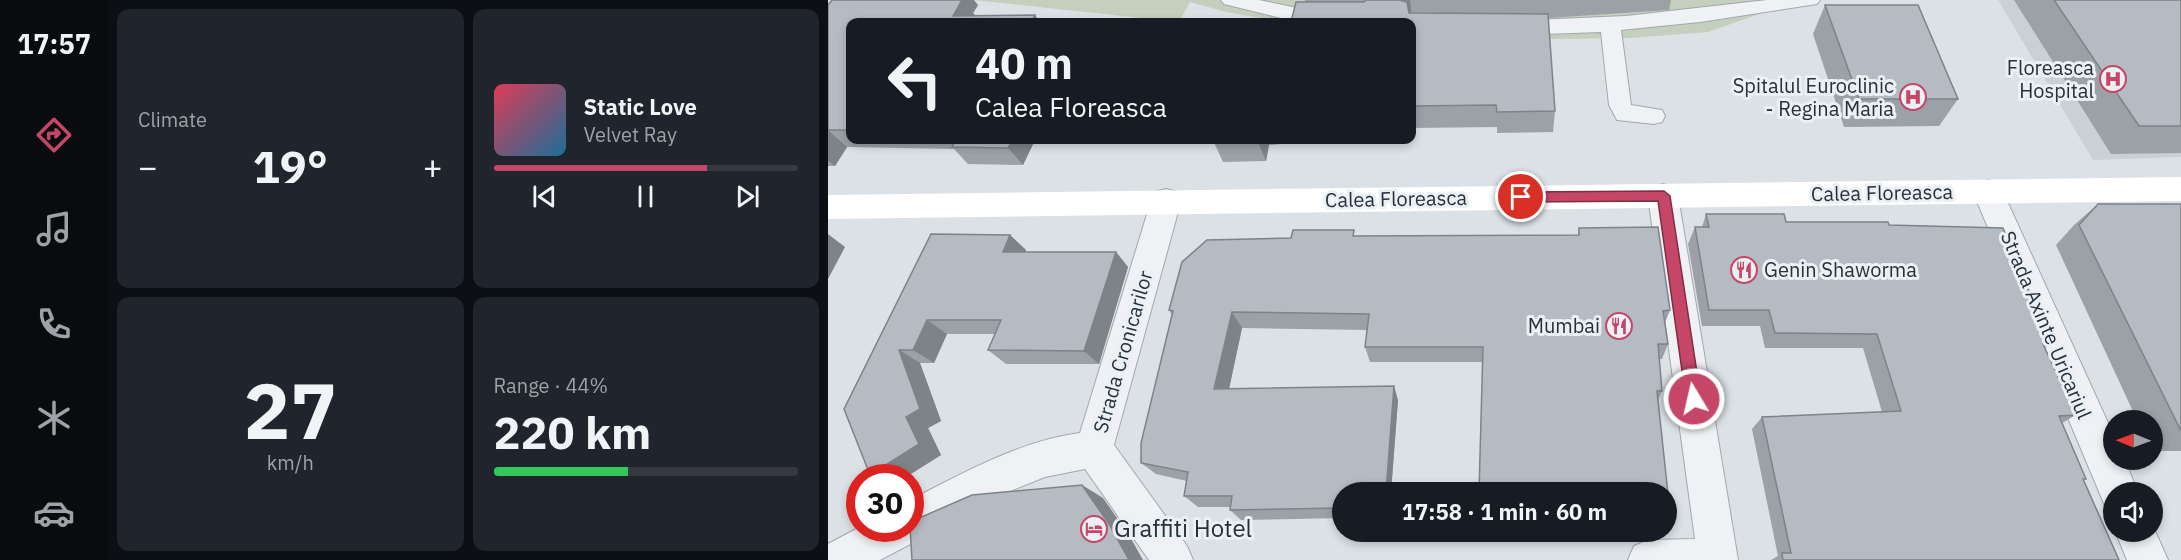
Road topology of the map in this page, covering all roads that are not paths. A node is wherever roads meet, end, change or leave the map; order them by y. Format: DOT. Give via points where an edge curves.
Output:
graph roads {
  1 [pos="1232,0"];
  2 [pos="1810,0"];
  3 [pos="1323,18"];
  4 [pos="1610,26"];
  5 [pos="1498,28"];
  6 [pos="1654,116"];
  7 [pos="2181,189"];
  8 [pos="1988,192"];
  9 [pos="1664,196"];
  10 [pos="1166,201"];
  11 [pos="828,207"];
  12 [pos="1095,449"];
  13 [pos="2114,482"];
  14 [pos="924,515"];
  15 [pos="873,542"];
  16 [pos="2140,542"];
  17 [pos="839,560"];
  18 [pos="1173,560"];
  19 [pos="1648,560"];
  20 [pos="1718,560"];
  21 [pos="2148,560"];
  1 -- 3 [label="lane"];
  2 -- 4 [label="lane"];
  4 -- 5 [label="lane"];
  4 -- 6 [label="lane" via="1620,105 1625,114"];
  7 -- 8 [label="street, Calea Floreasca"];
  8 -- 9 [label="street, Calea Floreasca"];
  8 -- 13 [label="street, Strada Axinte Uricariul"];
  9 -- 10 [label="street, Calea Floreasca"];
  9 -- 20 [label="street"];
  10 -- 11 [label="street, Calea Floreasca"];
  10 -- 12 [label="street, Strada Cronicarilor"];
  12 -- 14 [label="street, Strada Cronicarilor" via="1071,451 1022,466"];
  12 -- 18 [label="street"];
  15 -- 17 [label="street"];
  16 -- 21 [label="street"];
  19 -- 20 [label="street"];
}
